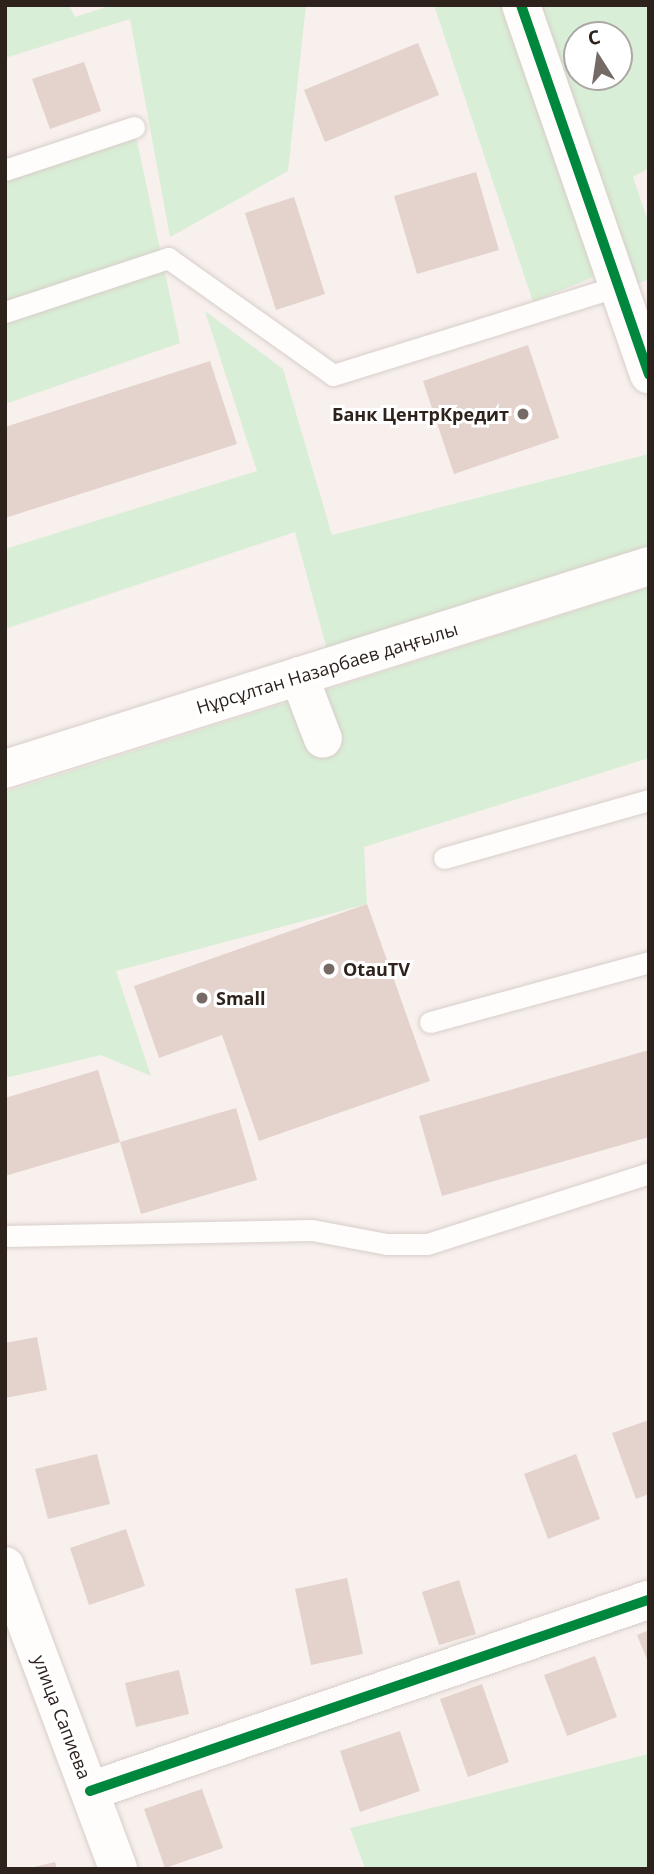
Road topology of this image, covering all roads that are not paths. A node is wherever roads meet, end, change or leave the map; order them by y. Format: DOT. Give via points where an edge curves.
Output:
graph roads {
  1 [pos="521,5"];
  2 [pos="134,127"];
  3 [pos="5,170"];
  4 [pos="618,286"];
  5 [pos="5,312"];
  6 [pos="649,374"];
  7 [pos="649,566"];
  8 [pos="299,676"];
  9 [pos="323,739"];
  10 [pos="5,769"];
  11 [pos="649,800"];
  12 [pos="444,858"];
  13 [pos="649,962"];
  14 [pos="430,1022"];
  15 [pos="649,1173"];
  16 [pos="5,1236"];
  17 [pos="5,1566"];
  18 [pos="648,1600"];
  19 [pos="90,1791"];
  20 [pos="118,1869"];
  1 -- 4 [label="street"];
  2 -- 3 [label="lane"];
  4 -- 5 [label="lane" via="333,375 168,258"];
  4 -- 6 [label="street"];
  7 -- 8 [label="street, Нұрсұлтан Назарбаев даңғылы"];
  8 -- 9 [label="street"];
  8 -- 10 [label="street, Нұрсұлтан Назарбаев даңғылы"];
  11 -- 12 [label="lane"];
  13 -- 14 [label="lane"];
  15 -- 16 [label="lane" via="427,1244 387,1244 312,1230"];
  17 -- 19 [label="street, улица Сапиева"];
  18 -- 19 [label="street"];
  19 -- 20 [label="street, улица Сапиева"];
}
